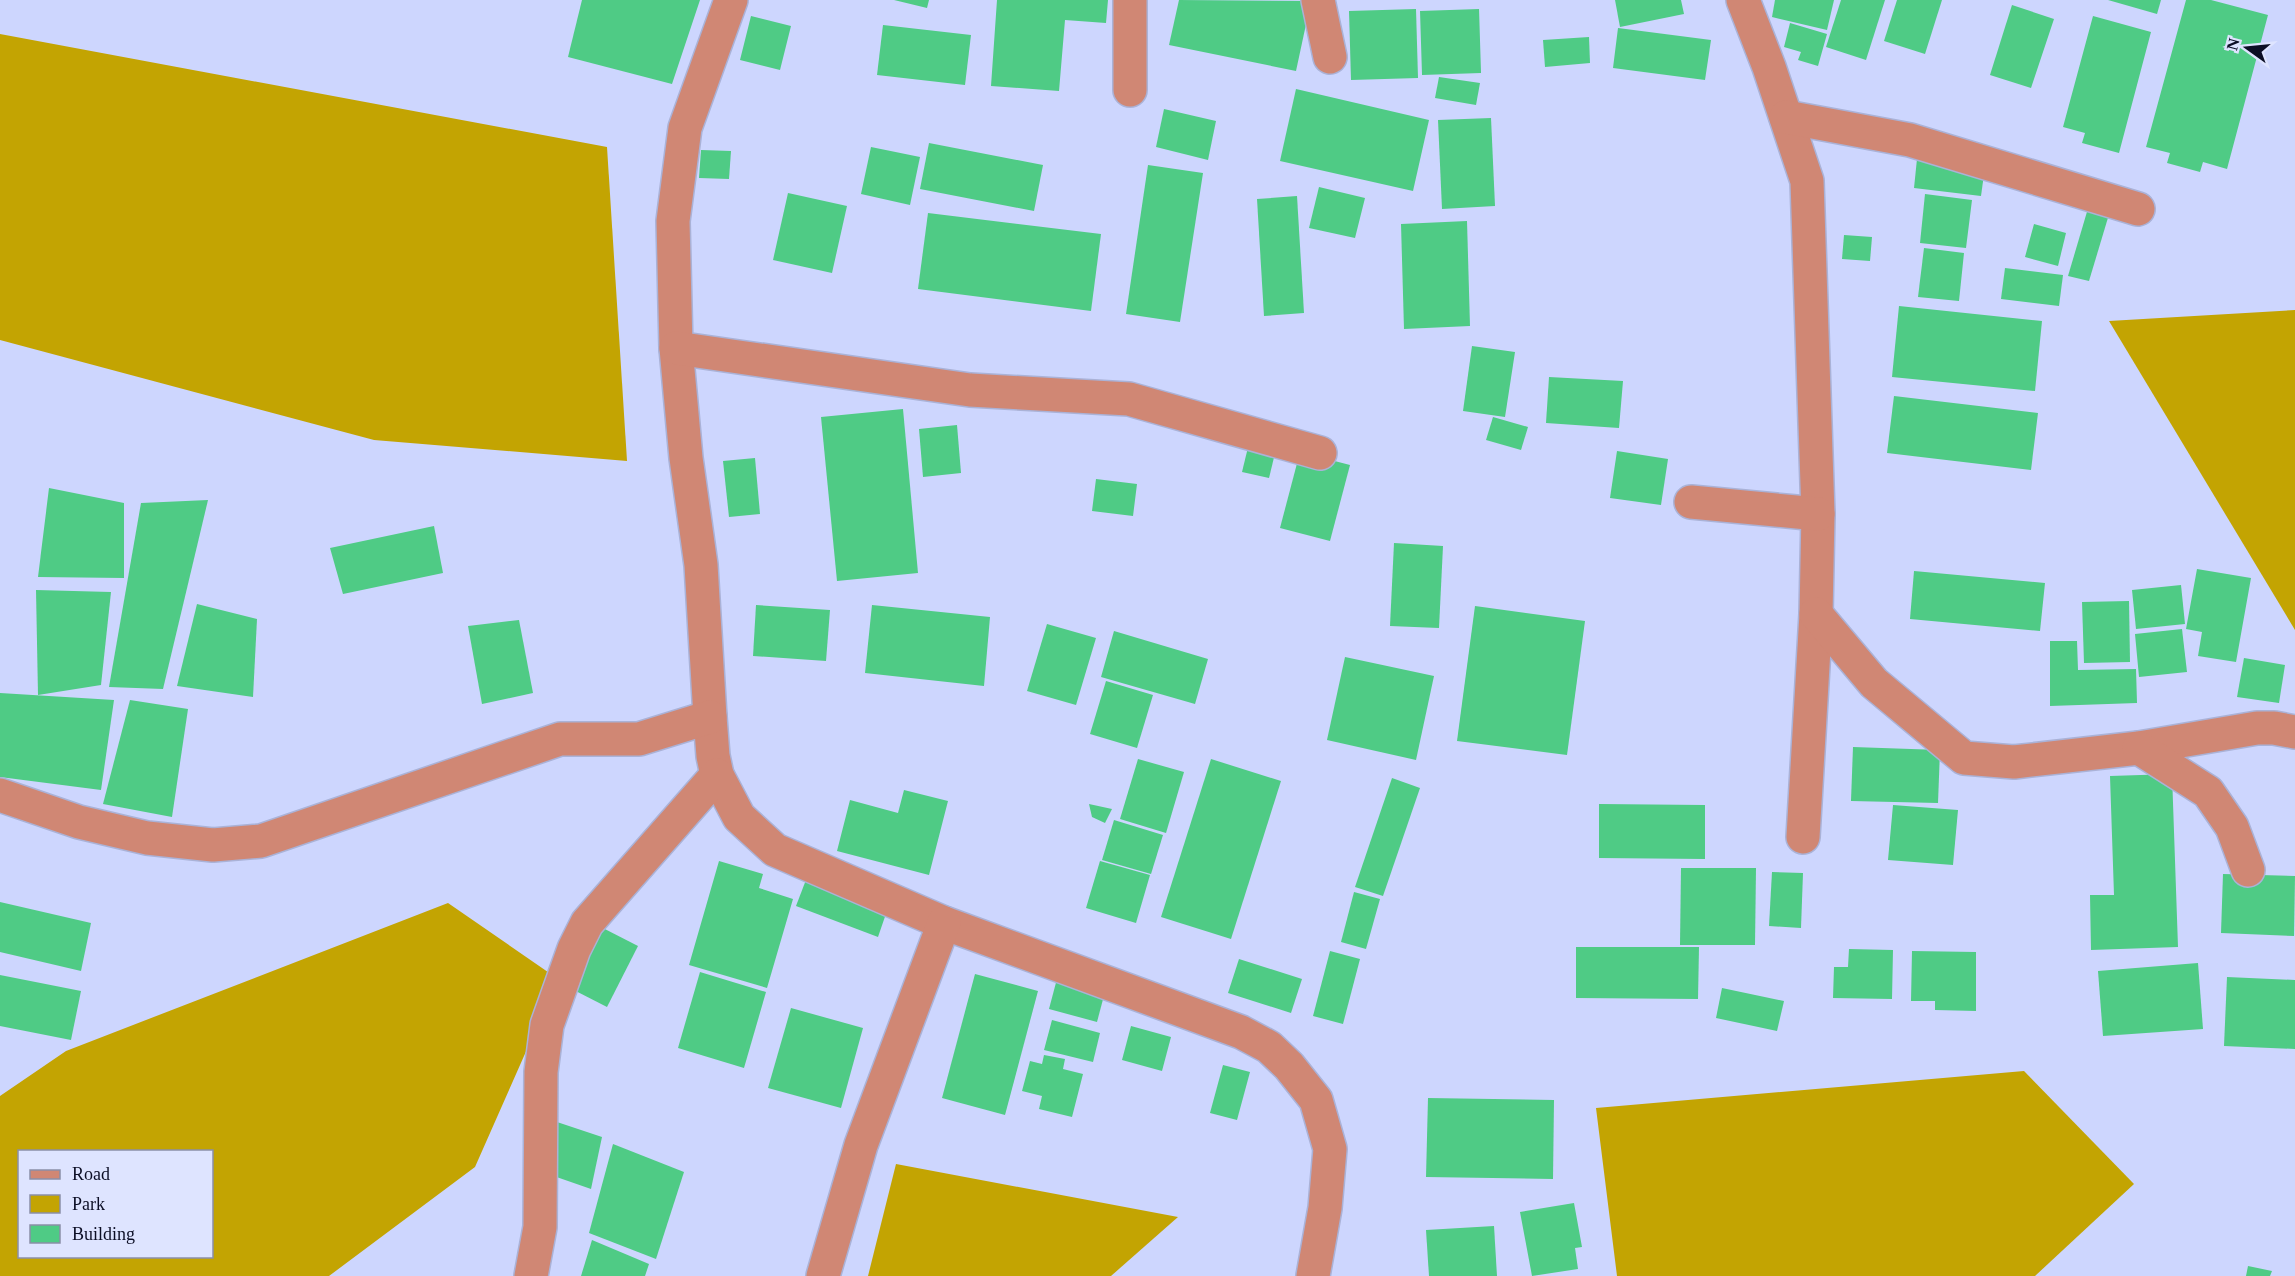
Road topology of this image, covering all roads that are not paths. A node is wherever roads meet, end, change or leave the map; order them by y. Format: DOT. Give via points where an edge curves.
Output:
graph roads {
  1 [pos="731,0"];
  2 [pos="1130,0"];
  3 [pos="1318,0"];
  4 [pos="1743,0"];
  5 [pos="1330,57"];
  6 [pos="1130,90"];
  7 [pos="1786,117"];
  8 [pos="2138,209"];
  9 [pos="676,348"];
  10 [pos="1320,453"];
  11 [pos="1691,502"];
  12 [pos="1818,514"];
  13 [pos="1816,614"];
  14 [pos="710,717"];
  15 [pos="2257,728"];
  16 [pos="2295,732"];
  17 [pos="2139,748"];
  18 [pos="2295,757"];
  19 [pos="717,775"];
  20 [pos="0,795"];
  21 [pos="1803,837"];
  22 [pos="2248,870"];
  23 [pos="944,923"];
  24 [pos="531,1276"];
  25 [pos="823,1276"];
  26 [pos="1313,1276"];
  1 -- 9 [label="street" via="685,128 673,221"];
  2 -- 6 [label="street"];
  3 -- 5 [label="street"];
  4 -- 7 [label="street"];
  7 -- 8 [label="street" via="1910,140"];
  7 -- 12 [label="street" via="1807,181"];
  9 -- 10 [label="street" via="970,390 1129,399"];
  9 -- 14 [label="street" via="701,565"];
  11 -- 12 [label="street"];
  12 -- 13 [label="street"];
  13 -- 17 [label="street" via="1874,683 1964,758 2014,762"];
  13 -- 21 [label="street"];
  14 -- 19 [label="street"];
  14 -- 20 [label="street" via="639,739 560,739 261,841 213,845 147,838 79,822"];
  15 -- 16 [label="street"];
  15 -- 17 [label="street"];
  15 -- 18 [label="street" via="2285,742"];
  17 -- 22 [label="street" via="2208,792 2232,827"];
  19 -- 23 [label="street" via="739,817 775,850"];
  19 -- 24 [label="street" via="587,923 574,949 547,1025 541,1072 540,1227"];
  23 -- 25 [label="street" via="861,1145"];
  23 -- 26 [label="street" via="1241,1032 1269,1047 1289,1066 1316,1100 1330,1149"];
}
